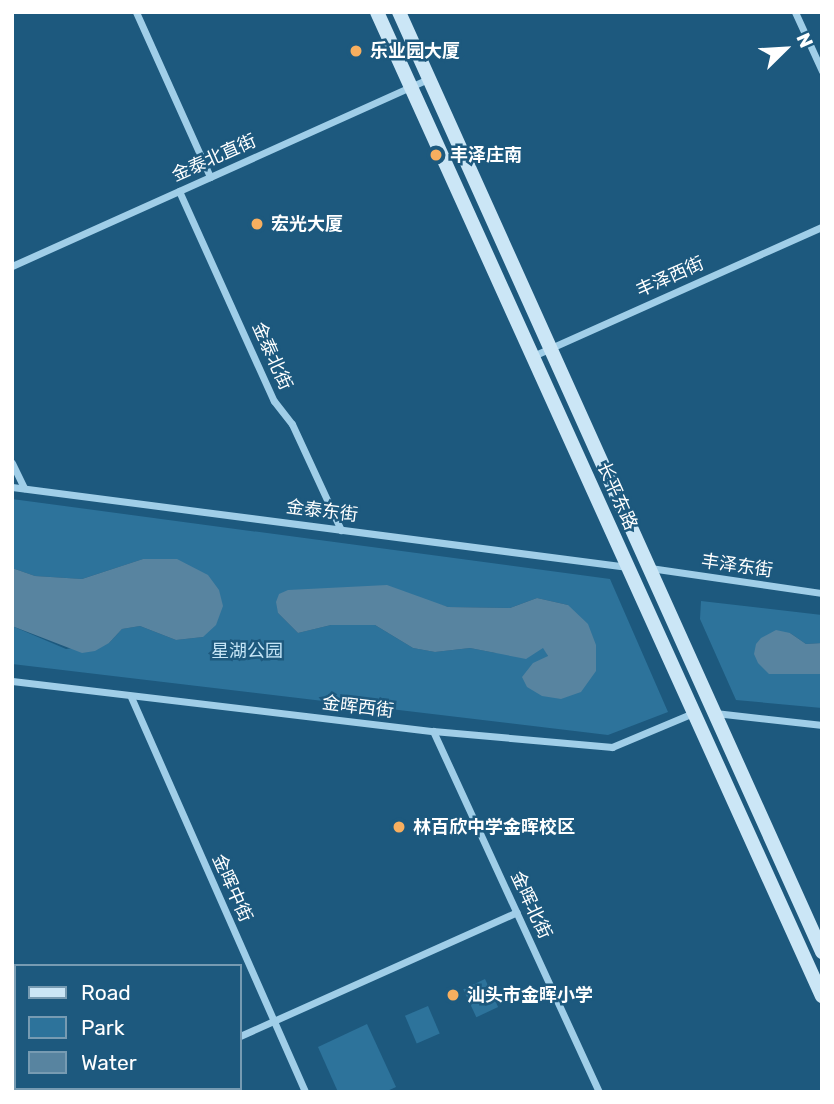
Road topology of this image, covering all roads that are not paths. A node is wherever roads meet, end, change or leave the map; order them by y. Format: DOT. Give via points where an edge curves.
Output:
graph roads {
  1 [pos="136,12"];
  2 [pos="377,12"];
  3 [pos="399,12"];
  4 [pos="795,12"];
  5 [pos="822,71"];
  6 [pos="429,79"];
  7 [pos="411,87"];
  8 [pos="210,177"];
  9 [pos="179,191"];
  10 [pos="822,227"];
  11 [pos="12,266"];
  12 [pos="550,348"];
  13 [pos="532,356"];
  14 [pos="12,463"];
  15 [pos="12,487"];
  16 [pos="24,488"];
  17 [pos="341,530"];
  18 [pos="628,567"];
  19 [pos="649,568"];
  20 [pos="822,593"];
  21 [pos="12,681"];
  22 [pos="131,696"];
  23 [pos="694,713"];
  24 [pos="714,713"];
  25 [pos="822,725"];
  26 [pos="433,732"];
  27 [pos="517,912"];
  28 [pos="822,951"];
  29 [pos="822,996"];
  30 [pos="272,1021"];
  31 [pos="242,1035"];
  32 [pos="305,1092"];
  33 [pos="599,1092"];
  1 -- 8 [label="street"];
  2 -- 7 [label="street, 长平东路"];
  3 -- 6 [label="street, 长平东路"];
  4 -- 5 [label="street"];
  6 -- 7 [label="street, 金泰北直街"];
  6 -- 12 [label="street, 长平东路"];
  7 -- 8 [label="street, 金泰北直街"];
  7 -- 13 [label="street, 长平东路"];
  8 -- 9 [label="street, 金泰北直街"];
  9 -- 11 [label="street, 金泰北直街"];
  9 -- 17 [label="street, 金泰北街" via="274,401 292,424"];
  10 -- 12 [label="street, 丰泽西街"];
  12 -- 13 [label="street, 丰泽西街"];
  12 -- 19 [label="street, 长平东路"];
  13 -- 18 [label="street, 长平东路"];
  14 -- 16 [label="street"];
  15 -- 16 [label="street, 金泰东街"];
  16 -- 17 [label="street, 金泰东街"];
  17 -- 18 [label="street, 金泰东街"];
  18 -- 23 [label="street, 长平东路"];
  19 -- 20 [label="street, 丰泽东街"];
  19 -- 24 [label="street, 长平东路"];
  21 -- 22 [label="street, 金晖西街"];
  22 -- 26 [label="street, 金晖西街"];
  22 -- 30 [label="street, 金晖中街"];
  23 -- 26 [label="street, 金晖西街" via="612,747"];
  23 -- 29 [label="street, 长平东路"];
  24 -- 25 [label="street"];
  24 -- 28 [label="street, 长平东路"];
  26 -- 27 [label="street, 金晖北街"];
  27 -- 30 [label="street"];
  27 -- 33 [label="street, 金晖北街"];
  30 -- 31 [label="street"];
  30 -- 32 [label="street, 金晖中街"];
}
